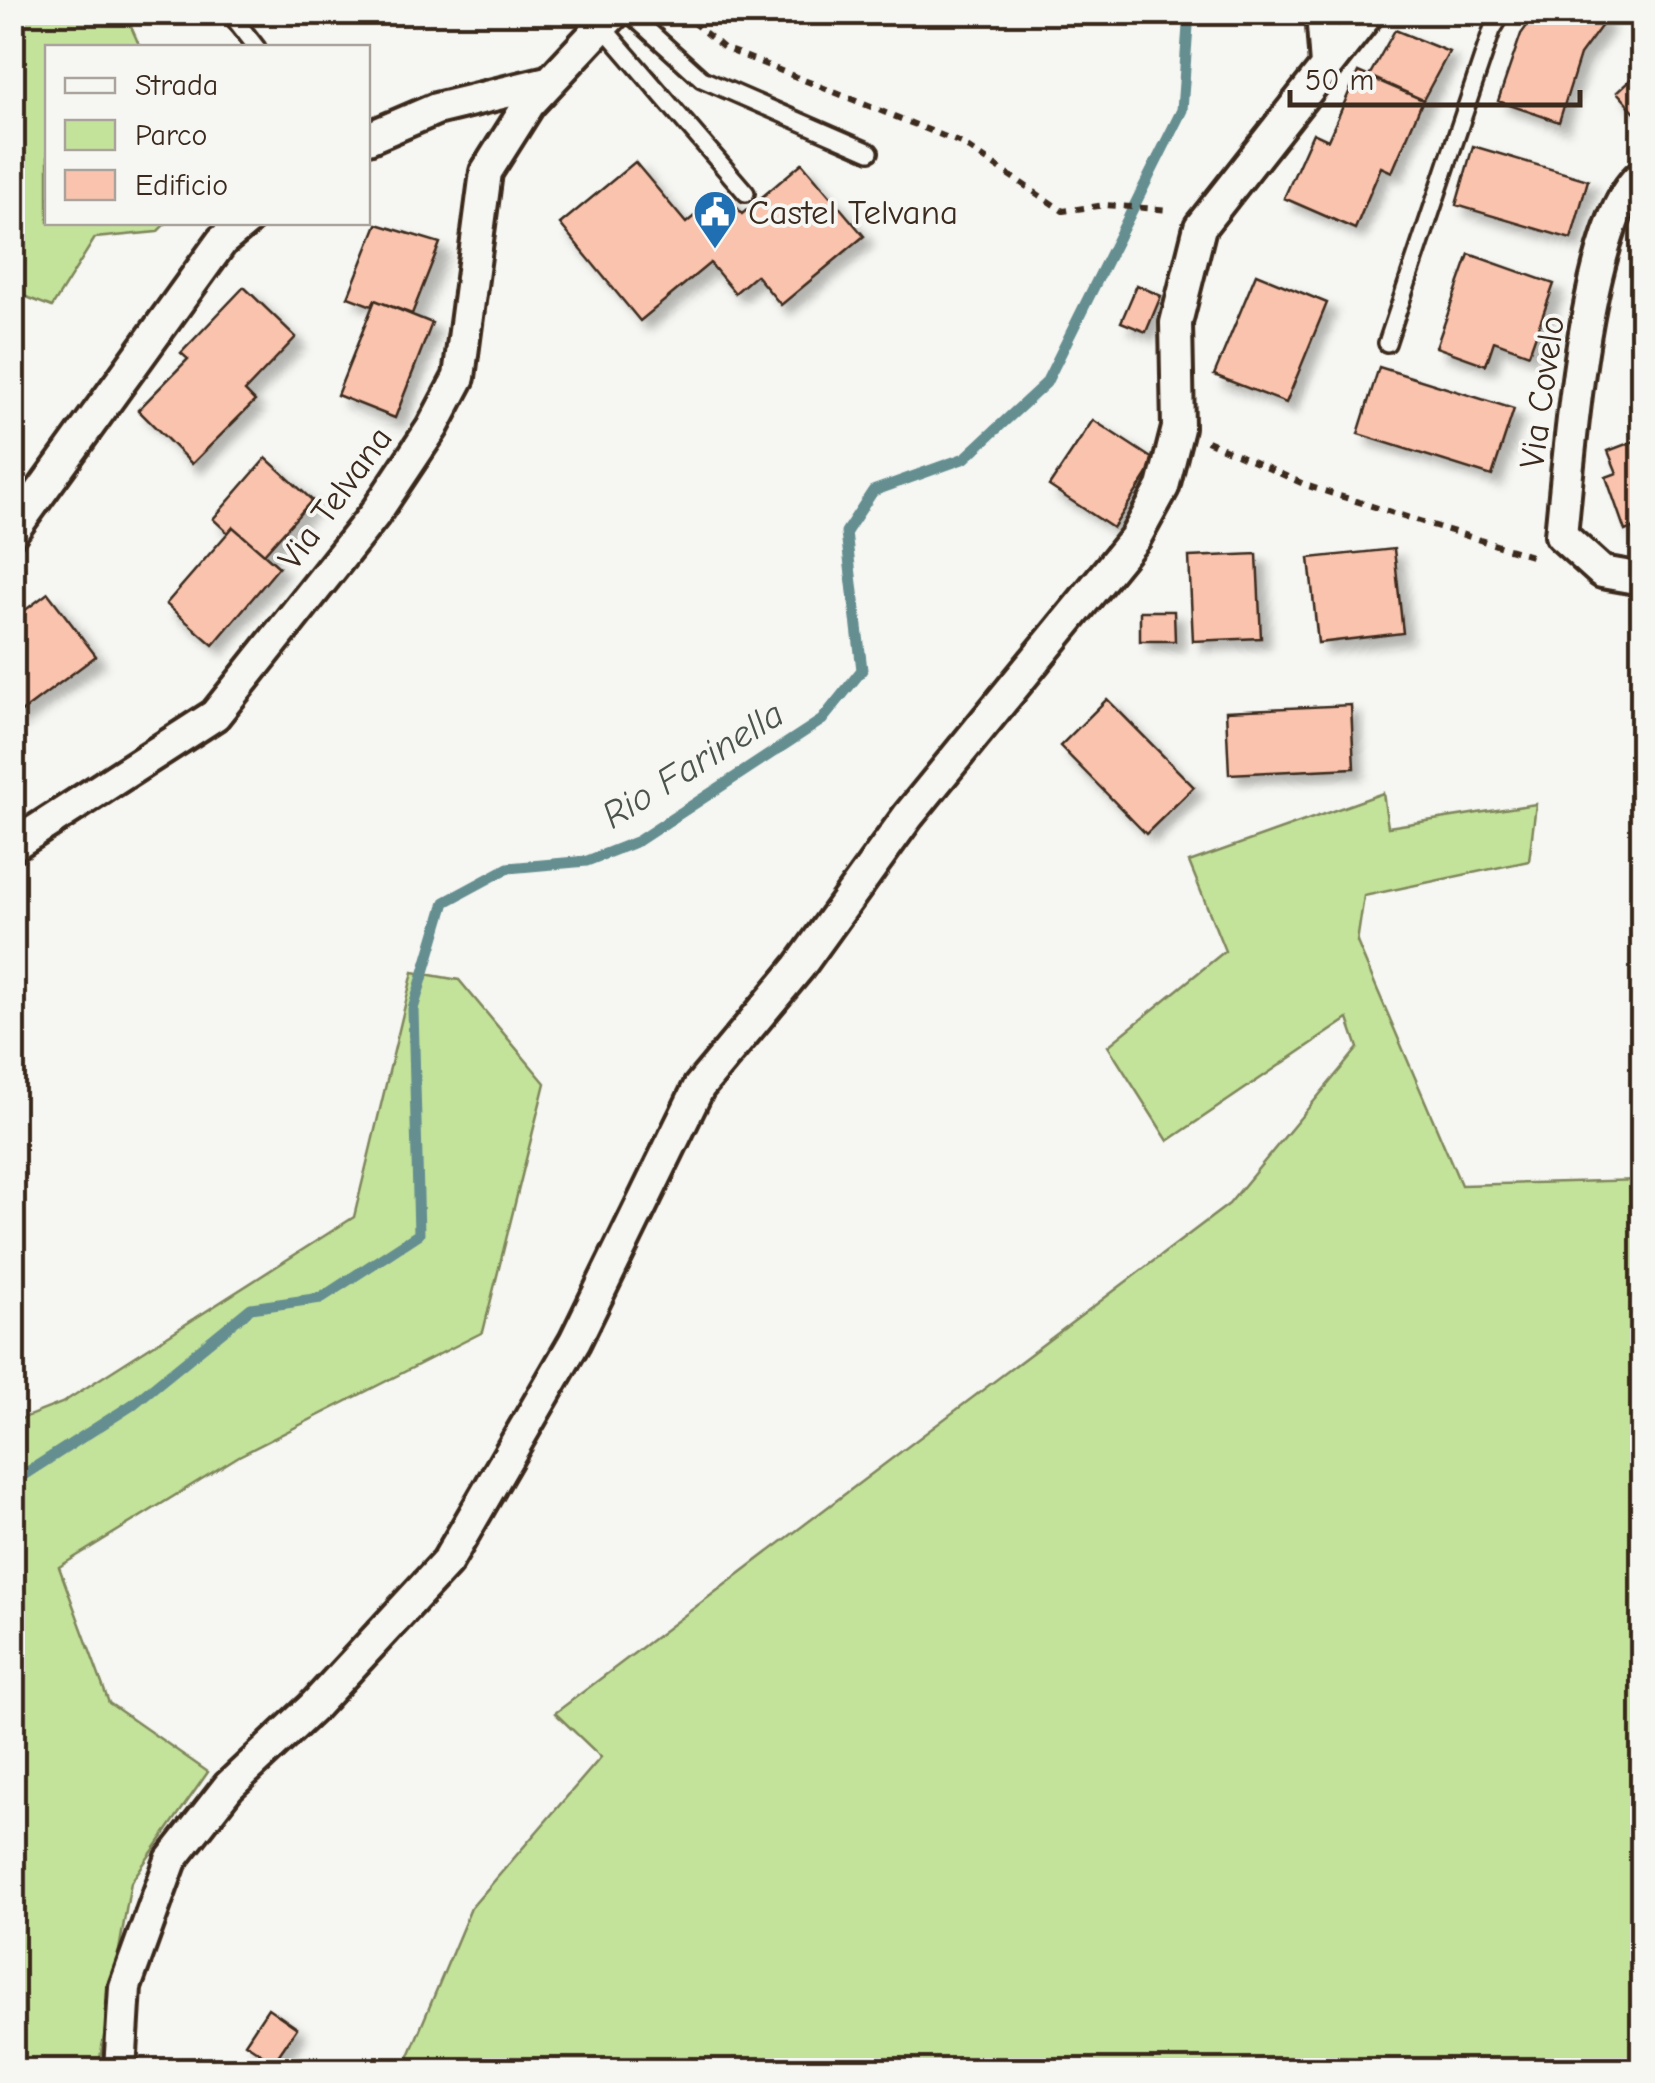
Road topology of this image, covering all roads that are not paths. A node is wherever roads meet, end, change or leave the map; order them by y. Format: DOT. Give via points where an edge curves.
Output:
graph roads {
  1 [pos="229,12"];
  2 [pos="1322,12"];
  3 [pos="1369,12"];
  4 [pos="1503,12"];
  5 [pos="615,17"];
  6 [pos="255,45"];
  7 [pos="1326,65"];
  8 [pos="547,82"];
  9 [pos="370,137"];
  10 [pos="870,152"];
  11 [pos="1642,175"];
  12 [pos="746,193"];
  13 [pos="241,225"];
  14 [pos="1387,343"];
  15 [pos="12,532"];
  16 [pos="1642,579"];
  17 [pos="12,846"];
  18 [pos="120,2070"];
  1 -- 6 [label="lane"];
  2 -- 7 [label="street"];
  3 -- 7 [label="street"];
  4 -- 14 [label="lane"];
  5 -- 8 [label="street, Via Telvana"];
  5 -- 10 [label="lane" via="702,79"];
  5 -- 12 [label="lane"];
  7 -- 18 [label="street" via="1200,227 1176,323 1178,428 1162,487 1135,538 699,1087 575,1341 448,1562 229,1786 171,1860 125,1986"];
  8 -- 9 [label="street" via="436,109"];
  8 -- 17 [label="street, Via Telvana" via="486,172 460,377 374,516 216,715"];
  11 -- 16 [label="street, Via Covelo" via="1607,232 1575,409 1561,535 1602,572"];
  13 -- 15 [label="street" via="222,241"];
}
